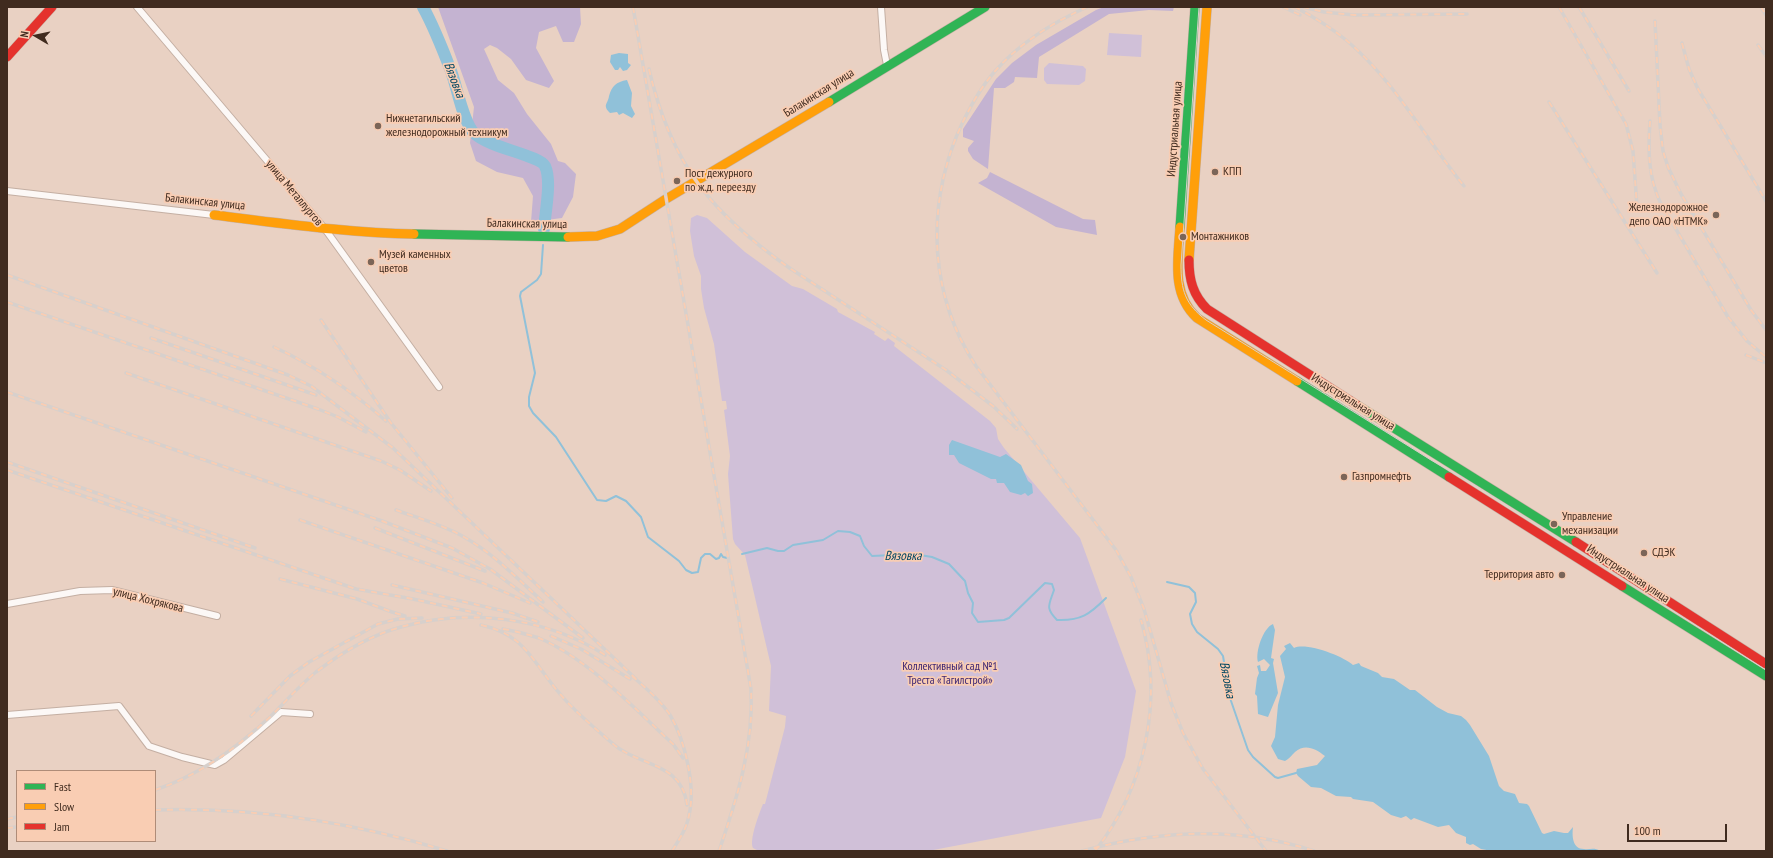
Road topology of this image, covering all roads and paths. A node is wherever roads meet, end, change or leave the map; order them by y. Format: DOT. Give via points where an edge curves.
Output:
graph roads {
  1 [pos="52,7"];
  2 [pos="137,7"];
  3 [pos="881,7"];
  4 [pos="985,7"];
  5 [pos="1195,7"];
  6 [pos="1207,7"];
  7 [pos="7,57"];
  8 [pos="887,65"];
  9 [pos="7,191"];
  10 [pos="214,215"];
  11 [pos="325,229"];
  12 [pos="439,387"];
  13 [pos="7,604"];
  14 [pos="217,616"];
  15 [pos="1766,664"];
  16 [pos="1766,676"];
  17 [pos="7,714"];
  18 [pos="310,714"];
  1 -- 7 [label="main road"];
  2 -- 11 [label="street, улица Металлургов"];
  3 -- 8 [label="street"];
  4 -- 8 [label="main road, Балакинская улица"];
  5 -- 16 [label="main road, Индустриальная улица" via="1177,267 1178,288 1188,309 1197,318"];
  6 -- 15 [label="main road, Индустриальная улица" via="1188,262 1191,288 1200,304"];
  8 -- 11 [label="main road, Балакинская улица" via="620,229 606,234 581,237 409,234"];
  9 -- 10 [label="street, Балакинская улица"];
  10 -- 11 [label="main road, Балакинская улица"];
  11 -- 12 [label="street, улица Металлургов"];
  13 -- 14 [label="street, улица Хохрякова" via="80,591 112,590"];
  17 -- 18 [label="street" via="119,706 150,746 182,757 218,764 281,712"];
}
